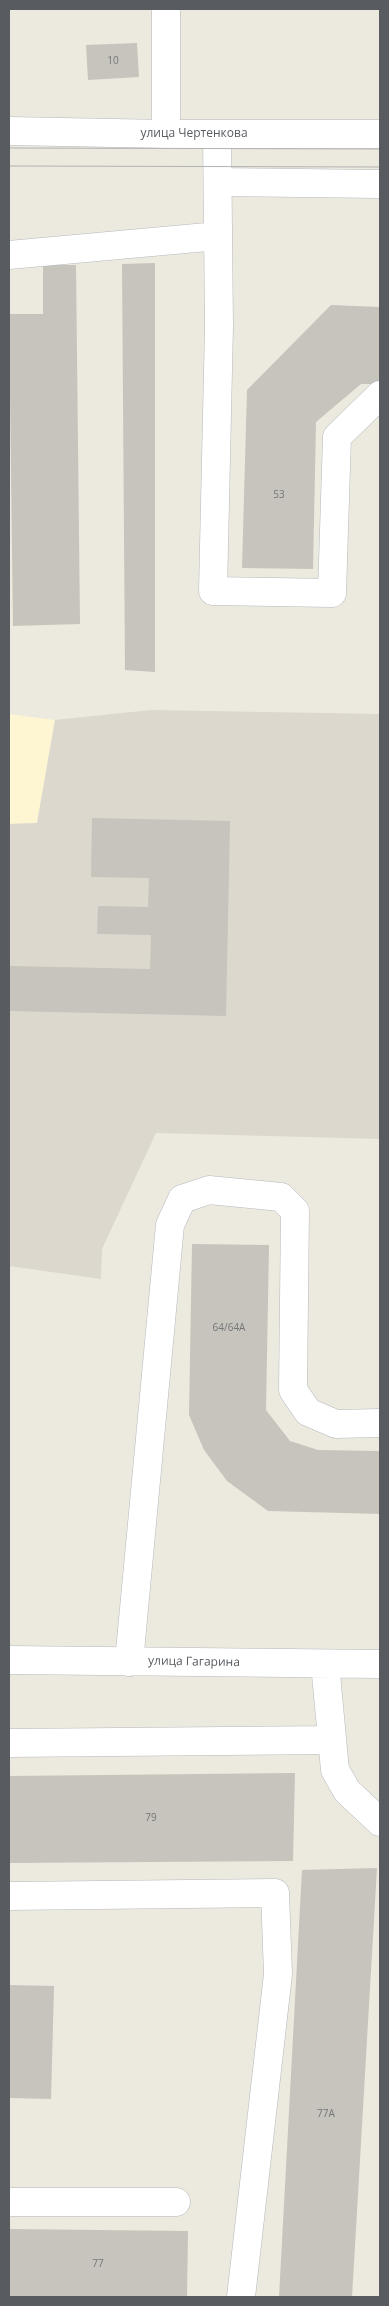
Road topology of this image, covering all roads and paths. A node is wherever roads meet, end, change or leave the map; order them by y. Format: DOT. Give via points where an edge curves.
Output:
graph roads {
  1 [pos="166,9"];
  2 [pos="9,131"];
  3 [pos="166,134"];
  4 [pos="217,134"];
  5 [pos="380,134"];
  6 [pos="218,182"];
  7 [pos="380,184"];
  8 [pos="218,236"];
  9 [pos="9,255"];
  10 [pos="380,396"];
  11 [pos="380,1423"];
  12 [pos="9,1660"];
  13 [pos="129,1662"];
  14 [pos="325,1664"];
  15 [pos="380,1664"];
  16 [pos="332,1740"];
  17 [pos="9,1742"];
  18 [pos="380,1822"];
  19 [pos="9,1896"];
  20 [pos="9,2202"];
  21 [pos="176,2202"];
  22 [pos="241,2297"];
  1 -- 3 [label="street"];
  2 -- 3 [label="street, улица Чертенкова"];
  3 -- 4 [label="street, улица Чертенкова"];
  4 -- 5 [label="street, улица Чертенкова"];
  4 -- 6 [label="street"];
  6 -- 7 [label="street"];
  6 -- 8 [label="street"];
  8 -- 9 [label="street"];
  8 -- 10 [label="street" via="213,591 332,593 337,437"];
  11 -- 13 [label="street" via="336,1424 308,1412 293,1390 295,1211 281,1197 209,1190 182,1199 170,1225"];
  12 -- 13 [label="street, улица Гагарина"];
  13 -- 14 [label="street, улица Гагарина"];
  14 -- 15 [label="street, улица Гагарина"];
  14 -- 16 [label="street"];
  16 -- 17 [label="street"];
  16 -- 18 [label="street" via="335,1770 347,1792"];
  19 -- 22 [label="street" via="275,1893 278,1974"];
  20 -- 21 [label="street"];
}
